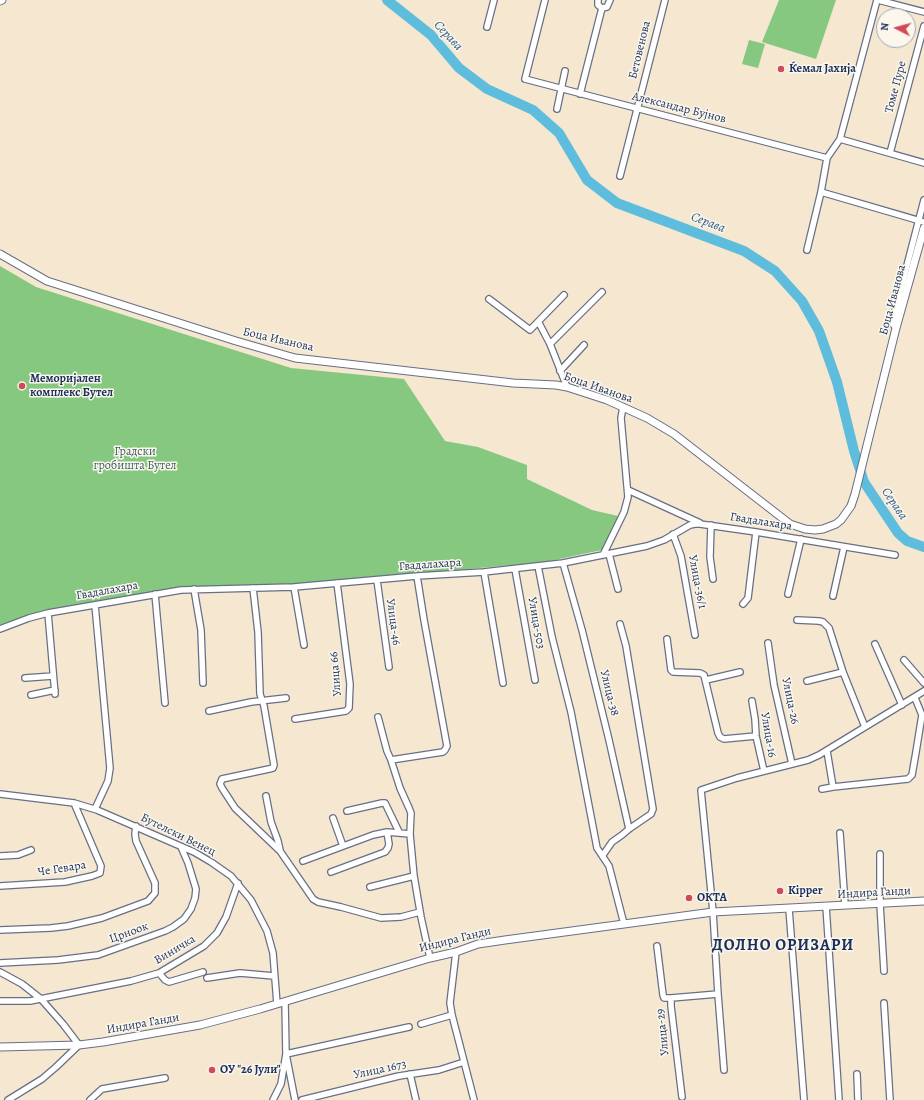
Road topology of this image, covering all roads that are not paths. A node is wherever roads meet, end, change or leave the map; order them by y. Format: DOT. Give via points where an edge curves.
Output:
graph roads {
  1 [pos="494,0"];
  2 [pos="545,0"];
  3 [pos="598,0"];
  4 [pos="610,0"];
  5 [pos="664,0"];
  6 [pos="878,0"];
  7 [pos="602,8"];
  8 [pos="924,12"];
  9 [pos="924,26"];
  10 [pos="487,27"];
  11 [pos="565,71"];
  12 [pos="561,89"];
  13 [pos="580,94"];
  14 [pos="637,108"];
  15 [pos="557,109"];
  16 [pos="840,139"];
  17 [pos="890,153"];
  18 [pos="827,158"];
  19 [pos="924,163"];
  20 [pos="620,176"];
  21 [pos="821,192"];
  22 [pos="924,200"];
  23 [pos="921,221"];
  24 [pos="924,228"];
  25 [pos="807,250"];
  26 [pos="0,254"];
  27 [pos="602,292"];
  28 [pos="564,295"];
  29 [pos="488,299"];
  30 [pos="538,322"];
  31 [pos="896,328"];
  32 [pos="550,344"];
  33 [pos="584,345"];
  34 [pos="560,371"];
  35 [pos="567,387"];
  36 [pos="623,407"];
  37 [pos="628,490"];
  38 [pos="700,524"];
  39 [pos="711,525"];
  40 [pos="815,530"];
  41 [pos="756,532"];
  42 [pos="673,534"];
  43 [pos="801,539"];
  44 [pos="808,540"];
  45 [pos="844,547"];
  46 [pos="606,554"];
  47 [pos="895,555"];
  48 [pos="563,563"];
  49 [pos="538,566"];
  50 [pos="515,569"];
  51 [pos="484,572"];
  52 [pos="417,576"];
  53 [pos="713,579"];
  54 [pos="376,580"];
  55 [pos="337,584"];
  56 [pos="294,587"];
  57 [pos="253,588"];
  58 [pos="194,589"];
  59 [pos="618,589"];
  60 [pos="155,594"];
  61 [pos="788,594"];
  62 [pos="833,596"];
  63 [pos="743,604"];
  64 [pos="96,605"];
  65 [pos="48,613"];
  66 [pos="797,620"];
  67 [pos="620,624"];
  68 [pos="0,629"];
  69 [pos="696,635"];
  70 [pos="667,639"];
  71 [pos="768,643"];
  72 [pos="875,644"];
  73 [pos="304,645"];
  74 [pos="904,660"];
  75 [pos="389,667"];
  76 [pos="740,672"];
  77 [pos="843,672"];
  78 [pos="53,676"];
  79 [pos="25,678"];
  80 [pos="535,680"];
  81 [pos="706,680"];
  82 [pos="807,681"];
  83 [pos="503,682"];
  84 [pos="203,683"];
  85 [pos="924,683"];
  86 [pos="924,691"];
  87 [pos="31,695"];
  88 [pos="286,698"];
  89 [pos="915,698"];
  90 [pos="262,701"];
  91 [pos="752,701"];
  92 [pos="165,704"];
  93 [pos="902,705"];
  94 [pos="209,711"];
  95 [pos="378,718"];
  96 [pos="295,719"];
  97 [pos="865,727"];
  98 [pos="756,736"];
  99 [pos="827,751"];
  100 [pos="391,760"];
  101 [pos="792,764"];
  102 [pos="764,771"];
  103 [pos="833,787"];
  104 [pos="822,790"];
  105 [pos="0,794"];
  106 [pos="266,796"];
  107 [pos="74,803"];
  108 [pos="96,809"];
  109 [pos="347,812"];
  110 [pos="333,818"];
  111 [pos="136,826"];
  112 [pos="629,829"];
  113 [pos="387,832"];
  114 [pos="398,832"];
  115 [pos="840,833"];
  116 [pos="410,834"];
  117 [pos="343,846"];
  118 [pos="181,847"];
  119 [pos="31,850"];
  120 [pos="280,850"];
  121 [pos="880,854"];
  122 [pos="603,855"];
  123 [pos="0,856"];
  124 [pos="304,861"];
  125 [pos="331,872"];
  126 [pos="414,876"];
  127 [pos="238,883"];
  128 [pos="0,886"];
  129 [pos="370,887"];
  130 [pos="924,901"];
  131 [pos="880,904"];
  132 [pos="845,905"];
  133 [pos="826,906"];
  134 [pos="789,909"];
  135 [pos="420,912"];
  136 [pos="713,912"];
  137 [pos="624,924"];
  138 [pos="0,930"];
  139 [pos="657,946"];
  140 [pos="456,952"];
  141 [pos="430,958"];
  142 [pos="0,962"];
  143 [pos="884,971"];
  144 [pos="0,972"];
  145 [pos="202,972"];
  146 [pos="159,973"];
  147 [pos="274,976"];
  148 [pos="207,978"];
  149 [pos="718,994"];
  150 [pos="671,998"];
  151 [pos="41,999"];
  152 [pos="0,1001"];
  153 [pos="284,1002"];
  154 [pos="884,1003"];
  155 [pos="277,1004"];
  156 [pos="452,1015"];
  157 [pos="421,1024"];
  158 [pos="409,1027"];
  159 [pos="78,1045"];
  160 [pos="0,1047"];
  161 [pos="286,1054"];
  162 [pos="464,1062"];
  163 [pos="724,1070"];
  164 [pos="410,1074"];
  165 [pos="857,1074"];
  166 [pos="165,1078"];
  167 [pos="682,1097"];
  168 [pos="8,1100"];
  169 [pos="90,1100"];
  170 [pos="273,1100"];
  171 [pos="295,1100"];
  172 [pos="302,1100"];
  173 [pos="416,1100"];
  174 [pos="474,1100"];
  175 [pos="804,1100"];
  176 [pos="839,1100"];
  177 [pos="858,1100"];
  178 [pos="890,1100"];
  1 -- 10 [label="street"];
  2 -- 12 [label="street, Александар Бујнов" via="525,79"];
  3 -- 7 [label="street" via="598,5"];
  4 -- 7 [label="street" via="607,7"];
  5 -- 14 [label="street, Бетовенова"];
  6 -- 8 [label="street"];
  6 -- 16 [label="street"];
  7 -- 13 [label="street"];
  9 -- 17 [label="street, Томе Пуре"];
  11 -- 12 [label="street"];
  12 -- 13 [label="street, Александар Бујнов"];
  12 -- 15 [label="street"];
  13 -- 14 [label="street, Александар Бујнов"];
  14 -- 18 [label="street, Александар Бујнов"];
  14 -- 20 [label="street, Бетовенова"];
  16 -- 17 [label="street"];
  16 -- 18 [label="street"];
  17 -- 19 [label="street"];
  18 -- 21 [label="street"];
  21 -- 23 [label="street"];
  21 -- 25 [label="street"];
  22 -- 23 [label="street"];
  23 -- 31 [label="street" via="892,323"];
  24 -- 31 [label="street, Боца Иванова"];
  26 -- 35 [label="street, Боца Иванова" via="47,281 236,342 295,358"];
  27 -- 32 [label="street"];
  28 -- 30 [label="street"];
  29 -- 30 [label="street" via="530,330"];
  30 -- 32 [label="street"];
  31 -- 40 [label="street, Боца Иванова" via="851,506 841,520 829,527"];
  32 -- 34 [label="street"];
  33 -- 34 [label="street"];
  34 -- 35 [label="street"];
  35 -- 36 [label="street, Боца Иванова"];
  36 -- 37 [label="street" via="621,418"];
  36 -- 40 [label="street, Боца Иванова" via="674,434 790,524 805,530"];
  37 -- 38 [label="street"];
  37 -- 46 [label="street" via="624,512"];
  38 -- 39 [label="street, Гвадалахара"];
  38 -- 42 [label="street, Гвадалахара" via="690,525"];
  39 -- 41 [label="street, Гвадалахара"];
  39 -- 53 [label="street" via="710,557"];
  40 -- 44 [label="street"];
  41 -- 43 [label="street, Гвадалахара"];
  41 -- 63 [label="street" via="748,598"];
  42 -- 46 [label="street, Гвадалахара" via="647,546"];
  42 -- 69 [label="street, Улица-36/1" via="681,556"];
  43 -- 44 [label="street, Гвадалахара"];
  43 -- 61 [label="street"];
  44 -- 45 [label="street, Гвадалахара"];
  45 -- 47 [label="street, Гвадалахара"];
  45 -- 62 [label="street"];
  46 -- 48 [label="street, Гвадалахара"];
  46 -- 59 [label="street"];
  48 -- 49 [label="street, Гвадалахара"];
  48 -- 112 [label="street, Улица-38" via="582,630"];
  49 -- 50 [label="street, Гвадалахара"];
  49 -- 122 [label="street" via="571,712 597,848"];
  50 -- 51 [label="street, Гвадалахара"];
  50 -- 80 [label="street, Улица-503"];
  51 -- 52 [label="street, Гвадалахара"];
  51 -- 83 [label="street"];
  52 -- 54 [label="street, Гвадалахара"];
  52 -- 100 [label="street" via="447,746 443,752"];
  54 -- 55 [label="street, Гвадалахара"];
  54 -- 75 [label="street, Улица-46"];
  55 -- 56 [label="street, Гвадалахара"];
  55 -- 96 [label="street, Улица 66" via="350,684 349,708 346,711"];
  56 -- 57 [label="street, Гвадалахара"];
  56 -- 73 [label="street"];
  57 -- 58 [label="street, Гвадалахара"];
  57 -- 90 [label="street"];
  58 -- 60 [label="street, Гвадалахара"];
  58 -- 84 [label="street" via="201,630"];
  60 -- 64 [label="street, Гвадалахара"];
  60 -- 92 [label="street"];
  64 -- 65 [label="street, Гвадалахара"];
  64 -- 108 [label="street" via="110,768 108,781"];
  65 -- 68 [label="street, Гвадалахара"];
  65 -- 78 [label="street"];
  66 -- 77 [label="street" via="823,622 829,628"];
  67 -- 112 [label="street" via="626,646 653,809"];
  70 -- 81 [label="street" via="671,670 702,673"];
  71 -- 101 [label="street, Улица-26" via="774,685"];
  72 -- 93 [label="street"];
  74 -- 85 [label="street"];
  76 -- 81 [label="street"];
  77 -- 82 [label="street"];
  77 -- 97 [label="street"];
  78 -- 79 [label="street"];
  78 -- 87 [label="street" via="55,692"];
  81 -- 98 [label="street" via="720,737"];
  86 -- 89 [label="street"];
  88 -- 90 [label="street"];
  89 -- 93 [label="street"];
  89 -- 103 [label="street" via="922,715 912,775 908,780"];
  90 -- 94 [label="street"];
  90 -- 120 [label="street" via="273,768 222,779 220,784 235,808"];
  91 -- 98 [label="street, Улица-16"];
  93 -- 97 [label="street"];
  95 -- 100 [label="street"];
  97 -- 99 [label="street"];
  98 -- 102 [label="street, Улица-16"];
  99 -- 101 [label="street"];
  99 -- 103 [label="street"];
  100 -- 116 [label="street" via="409,808"];
  101 -- 102 [label="street"];
  102 -- 136 [label="street" via="701,790"];
  103 -- 104 [label="street"];
  105 -- 107 [label="street, Бутелски Венец"];
  106 -- 120 [label="street"];
  107 -- 108 [label="street, Бутелски Венец"];
  107 -- 128 [label="street, Че Гевара" via="101,866 100,872 65,882"];
  108 -- 111 [label="street, Бутелски Венец"];
  109 -- 114 [label="street" via="385,804"];
  110 -- 117 [label="street"];
  111 -- 118 [label="street, Бутелски Венец"];
  111 -- 138 [label="street" via="136,841 155,883 155,893 148,900 102,918 68,926"];
  112 -- 122 [label="street" via="612,842"];
  113 -- 114 [label="street"];
  113 -- 117 [label="street"];
  113 -- 125 [label="street" via="389,844 385,852"];
  114 -- 116 [label="street"];
  115 -- 132 [label="street"];
  116 -- 126 [label="street"];
  117 -- 124 [label="street"];
  118 -- 127 [label="street, Бутелски Венец" via="212,862"];
  118 -- 142 [label="street, Црноок" via="196,889 191,909 184,919 173,927 98,954 58,960"];
  119 -- 123 [label="street, Че Гевара"];
  120 -- 135 [label="street" via="313,900 382,918"];
  121 -- 131 [label="street"];
  122 -- 137 [label="street" via="609,866"];
  126 -- 129 [label="street"];
  126 -- 135 [label="street"];
  127 -- 146 [label="street, Виничка" via="226,917 217,933 204,946"];
  127 -- 147 [label="street, Бутелски Венец" via="251,900 267,932 273,953"];
  130 -- 131 [label="street, Индира Ганди"];
  131 -- 132 [label="street, Индира Ганди"];
  131 -- 143 [label="street"];
  132 -- 133 [label="street, Индира Ганди"];
  133 -- 134 [label="street, Индира Ганди"];
  133 -- 176 [label="street"];
  134 -- 136 [label="street, Индира Ганди"];
  134 -- 175 [label="street"];
  135 -- 141 [label="street"];
  136 -- 137 [label="street, Индира Ганди"];
  136 -- 149 [label="street"];
  137 -- 140 [label="street, Индира Ганди" via="478,944"];
  139 -- 150 [label="street, Улица-29" via="663,995 664,998"];
  140 -- 141 [label="street, Индира Ганди"];
  140 -- 156 [label="street" via="451,995"];
  141 -- 153 [label="street, Индира Ганди"];
  144 -- 151 [label="street" via="22,984"];
  145 -- 146 [label="street" via="169,982"];
  146 -- 151 [label="street, Виничка"];
  147 -- 148 [label="street" via="240,973"];
  147 -- 155 [label="street, Бутелски Венец"];
  149 -- 150 [label="street"];
  149 -- 163 [label="street"];
  150 -- 167 [label="street, Улица-29"];
  151 -- 152 [label="street, Виничка"];
  151 -- 159 [label="street"];
  153 -- 155 [label="street, Индира Ганди"];
  153 -- 161 [label="street"];
  154 -- 178 [label="street"];
  155 -- 159 [label="street, Индира Ганди" via="200,1025"];
  156 -- 157 [label="street"];
  156 -- 162 [label="street"];
  158 -- 161 [label="street"];
  159 -- 160 [label="street, Индира Ганди"];
  159 -- 168 [label="street" via="42,1079"];
  161 -- 170 [label="street" via="281,1084"];
  161 -- 171 [label="street"];
  162 -- 164 [label="street, Улица 1673" via="439,1070"];
  162 -- 174 [label="street"];
  164 -- 172 [label="street, Улица 1673"];
  164 -- 173 [label="street"];
  165 -- 177 [label="street"];
  166 -- 169 [label="street" via="102,1089"];
}
